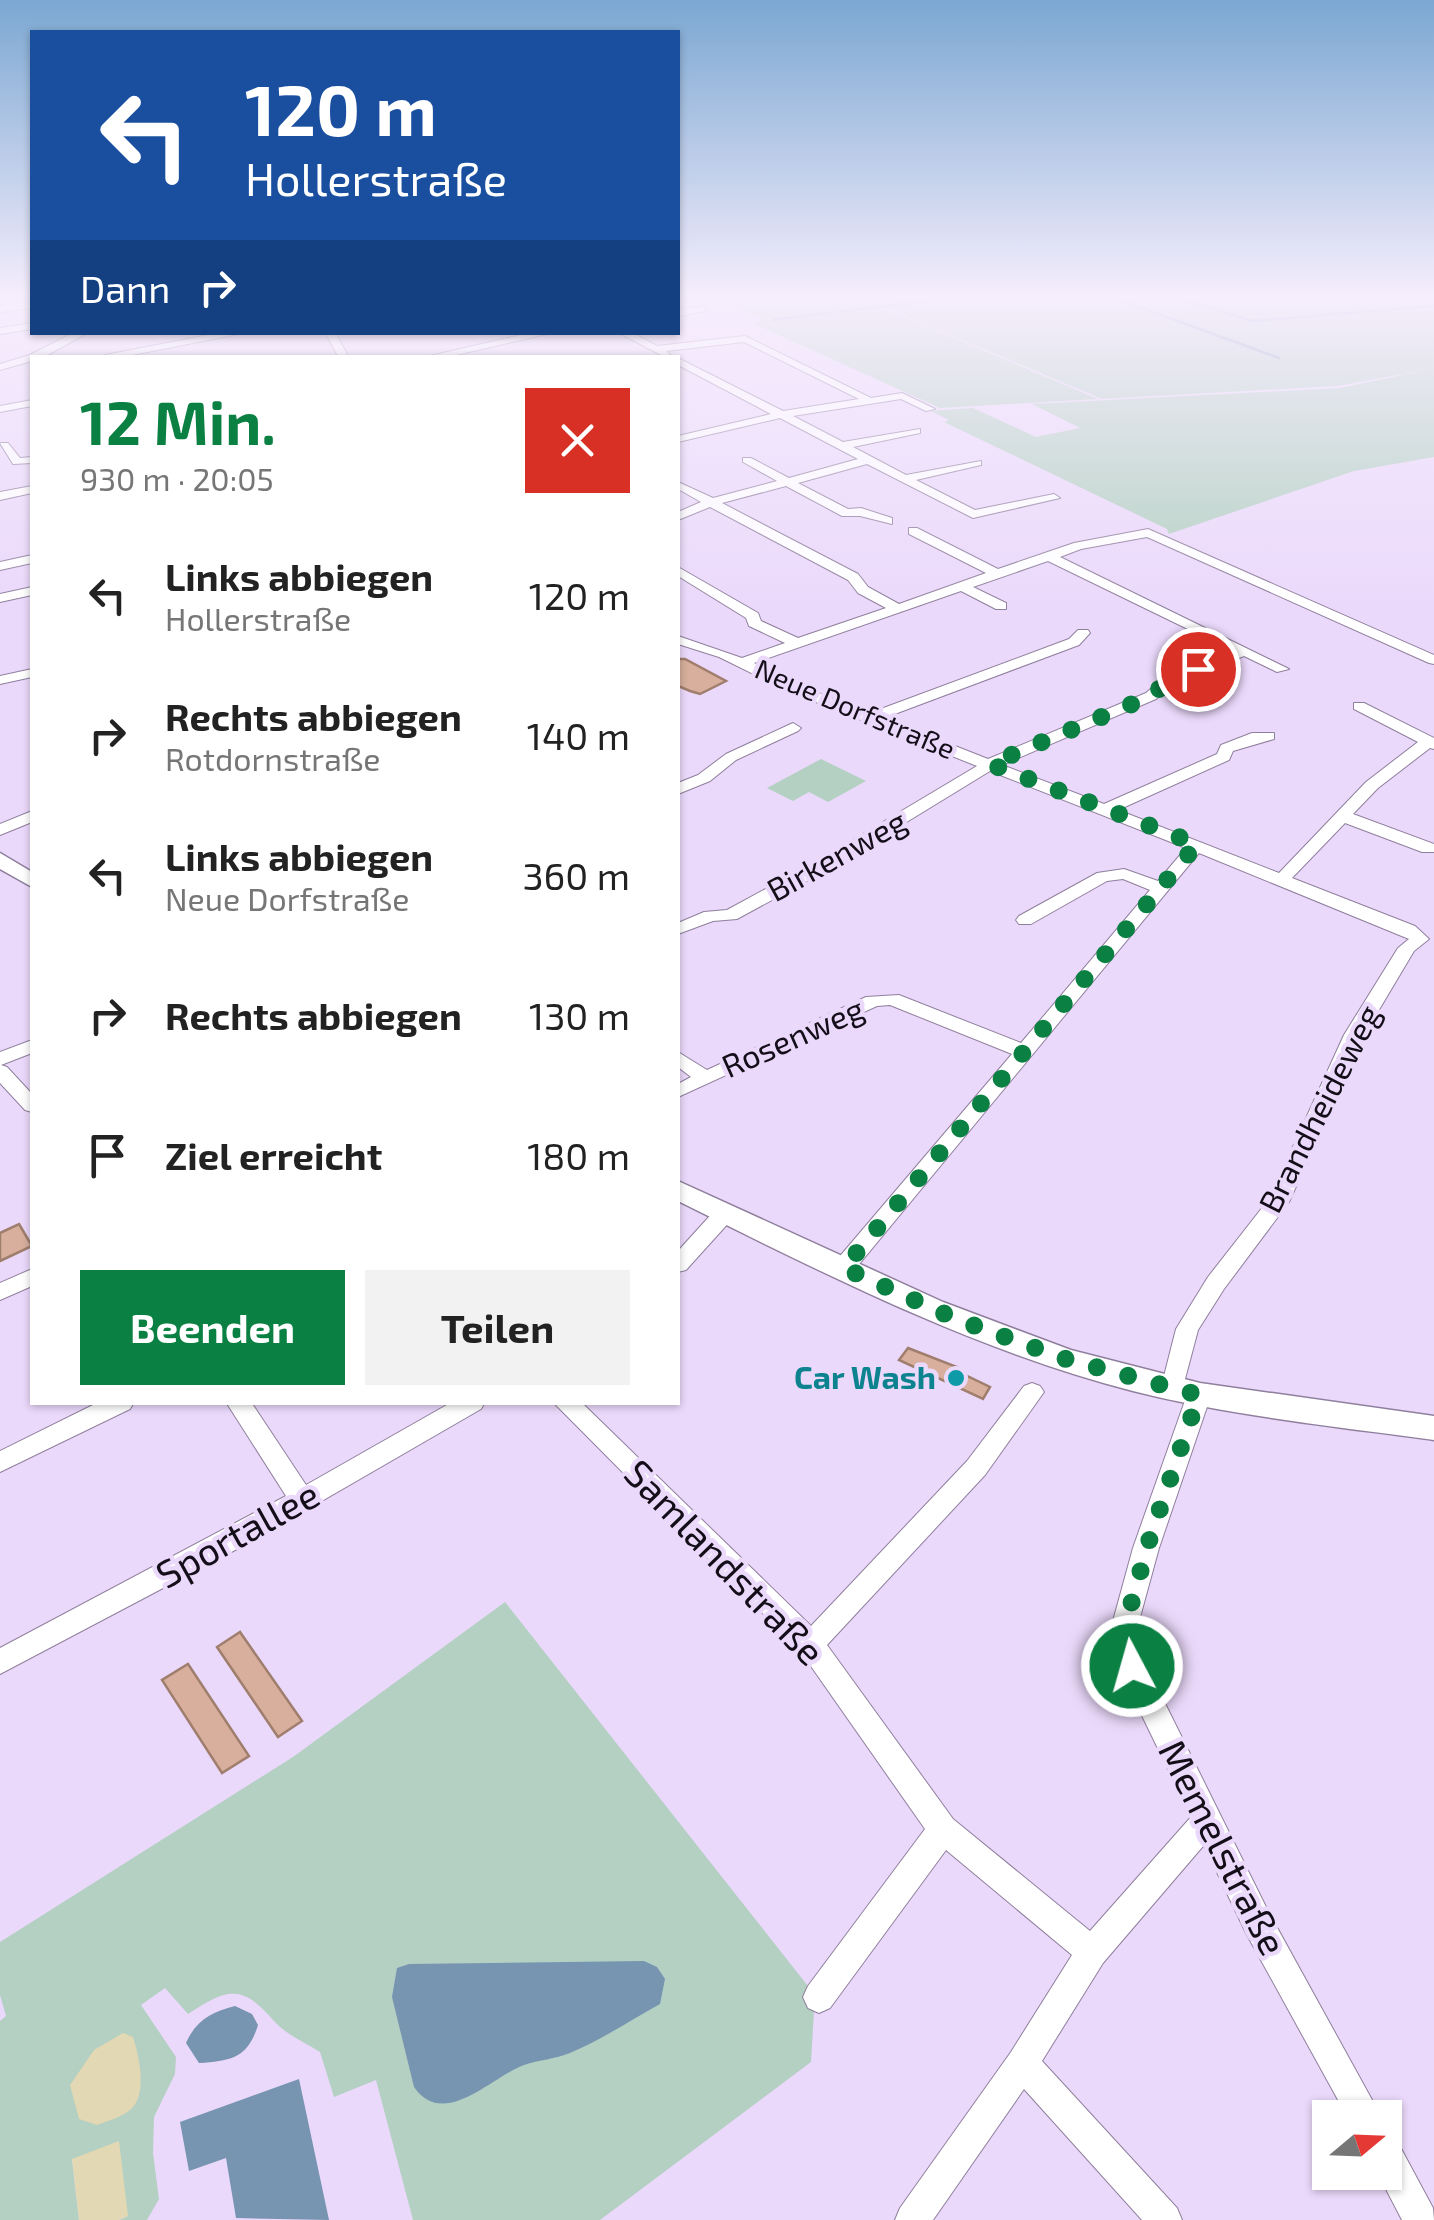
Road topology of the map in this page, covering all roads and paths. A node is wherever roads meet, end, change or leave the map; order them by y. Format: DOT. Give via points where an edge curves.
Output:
graph roads {
  1 [pos="749,399"];
  2 [pos="865,399"];
  3 [pos="880,399"];
  4 [pos="908,399"];
  5 [pos="868,400"];
  6 [pos="30,403"];
  7 [pos="0,409"];
  8 [pos="930,409"];
  9 [pos="779,414"];
  10 [pos="916,431"];
  11 [pos="680,439"];
  12 [pos="4,445"];
  13 [pos="841,446"];
  14 [pos="30,460"];
  15 [pos="747,460"];
  16 [pos="868,460"];
  17 [pos="977,463"];
  18 [pos="903,479"];
  19 [pos="787,482"];
  20 [pos="680,486"];
  21 [pos="30,490"];
  22 [pos="0,496"];
  23 [pos="1054,498"];
  24 [pos="709,503"];
  25 [pos="680,515"];
  26 [pos="888,521"];
  27 [pos="914,531"];
  28 [pos="1048,556"];
  29 [pos="30,559"];
  30 [pos="0,566"];
  31 [pos="680,572"];
  32 [pos="997,574"];
  33 [pos="962,586"];
  34 [pos="30,591"];
  35 [pos="0,598"];
  36 [pos="1001,606"];
  37 [pos="897,608"];
  38 [pos="1083,633"];
  39 [pos="680,641"];
  40 [pos="795,642"];
  41 [pos="1244,651"];
  42 [pos="1434,660"];
  43 [pos="743,662"];
  44 [pos="1282,668"];
  45 [pos="30,673"];
  46 [pos="0,680"];
  47 [pos="1359,706"];
  48 [pos="871,718"];
  49 [pos="793,728"];
  50 [pos="1269,736"];
  51 [pos="1432,743"];
  52 [pos="990,764"];
  53 [pos="680,788"];
  54 [pos="1107,809"];
  55 [pos="1342,816"];
  56 [pos="30,817"];
  57 [pos="0,830"];
  58 [pos="1197,844"];
  59 [pos="1428,848"];
  60 [pos="0,859"];
  61 [pos="1283,878"];
  62 [pos="30,881"];
  63 [pos="1162,888"];
  64 [pos="1025,920"];
  65 [pos="680,929"];
  66 [pos="1420,939"];
  67 [pos="30,1047"];
  68 [pos="1022,1051"];
  69 [pos="0,1059"];
  70 [pos="680,1060"];
  71 [pos="0,1070"];
  72 [pos="704,1078"];
  73 [pos="680,1090"];
  74 [pos="30,1102"];
  75 [pos="680,1191"];
  76 [pos="725,1213"];
  77 [pos="680,1262"];
  78 [pos="844,1268"];
  79 [pos="30,1278"];
  80 [pos="0,1292"];
  81 [pos="1186,1391"];
  82 [pos="1032,1392"];
  83 [pos="116,1405"];
  84 [pos="240,1405"];
  85 [pos="468,1405"];
  86 [pos="568,1405"];
  87 [pos="1434,1428"];
  88 [pos="0,1462"];
  89 [pos="302,1498"];
  90 [pos="810,1644"];
  91 [pos="0,1662"];
  92 [pos="1210,1818"];
  93 [pos="943,1829"];
  94 [pos="1092,1952"];
  95 [pos="819,1997"];
  96 [pos="1022,2063"];
  97 [pos="1356,2100"];
  98 [pos="1402,2185"];
  99 [pos="912,2220"];
  100 [pos="1165,2220"];
  101 [pos="1421,2220"];
  1 -- 9 [label="street"];
  2 -- 5 [label="street"];
  3 -- 5 [label="street"];
  4 -- 8 [label="street"];
  5 -- 9 [label="street"];
  6 -- 7 [label="street"];
  9 -- 11 [label="street"];
  9 -- 13 [label="street"];
  10 -- 13 [label="street"];
  12 -- 14 [label="street" via="16,462"];
  13 -- 16 [label="street"];
  15 -- 19 [label="street"];
  16 -- 18 [label="street"];
  16 -- 19 [label="street"];
  17 -- 18 [label="street"];
  18 -- 23 [label="street" via="972,514"];
  19 -- 24 [label="street"];
  19 -- 26 [label="street" via="846,514"];
  20 -- 24 [label="street"];
  21 -- 22 [label="street"];
  24 -- 25 [label="street"];
  24 -- 37 [label="street" via="853,577"];
  27 -- 32 [label="street"];
  28 -- 32 [label="street"];
  28 -- 41 [label="street"];
  28 -- 42 [label="street" via="1154,535"];
  29 -- 30 [label="street"];
  31 -- 40 [label="street" via="753,616 754,623"];
  32 -- 33 [label="street"];
  33 -- 36 [label="street"];
  33 -- 37 [label="street"];
  34 -- 35 [label="street"];
  37 -- 40 [label="street"];
  38 -- 48 [label="street" via="1074,642"];
  39 -- 43 [label="street, Neue Dorfstraße"];
  40 -- 43 [label="street"];
  41 -- 44 [label="street"];
  41 -- 52 [label="street, Birkenweg"];
  43 -- 48 [label="street, Neue Dorfstraße"];
  45 -- 46 [label="street"];
  47 -- 51 [label="street"];
  48 -- 52 [label="street, Neue Dorfstraße"];
  49 -- 53 [label="street"];
  50 -- 54 [label="street" via="1226,748 1224,757"];
  51 -- 55 [label="street"];
  52 -- 54 [label="street, Neue Dorfstraße"];
  52 -- 65 [label="street, Birkenweg" via="744,908"];
  54 -- 58 [label="street, Neue Dorfstraße"];
  55 -- 59 [label="street"];
  55 -- 61 [label="street"];
  56 -- 57 [label="street"];
  58 -- 61 [label="street, Neue Dorfstraße"];
  58 -- 63 [label="street"];
  60 -- 62 [label="main road"];
  61 -- 66 [label="street, Neue Dorfstraße"];
  63 -- 64 [label="street" via="1124,874 1103,878"];
  63 -- 68 [label="street"];
  66 -- 81 [label="street, Brandheideweg" via="1407,948 1354,1035 1278,1202 1187,1329"];
  67 -- 69 [label="street"];
  68 -- 72 [label="street, Rosenweg" via="892,999 873,1001"];
  68 -- 78 [label="street"];
  70 -- 72 [label="street"];
  71 -- 74 [label="street"];
  72 -- 73 [label="street, Rosenweg"];
  75 -- 76 [label="main road"];
  76 -- 77 [label="street"];
  76 -- 78 [label="main road"];
  78 -- 81 [label="main road" via="1066,1359"];
  79 -- 80 [label="street"];
  81 -- 87 [label="main road"];
  81 -- 92 [label="street, Memelstraße" via="1126,1622 1144,1696"];
  82 -- 90 [label="street" via="976,1468"];
  83 -- 88 [label="street"];
  84 -- 89 [label="street"];
  85 -- 89 [label="street, Sportallee"];
  86 -- 90 [label="street, Samlandstraße"];
  89 -- 91 [label="street, Sportallee"];
  90 -- 93 [label="street, Samlandstraße"];
  92 -- 94 [label="street"];
  92 -- 97 [label="street, Memelstraße" via="1258,1922"];
  93 -- 94 [label="street, Samlandstraße"];
  93 -- 95 [label="street"];
  94 -- 96 [label="street"];
  96 -- 99 [label="street"];
  96 -- 100 [label="street"];
  98 -- 101 [label="street"];
}
